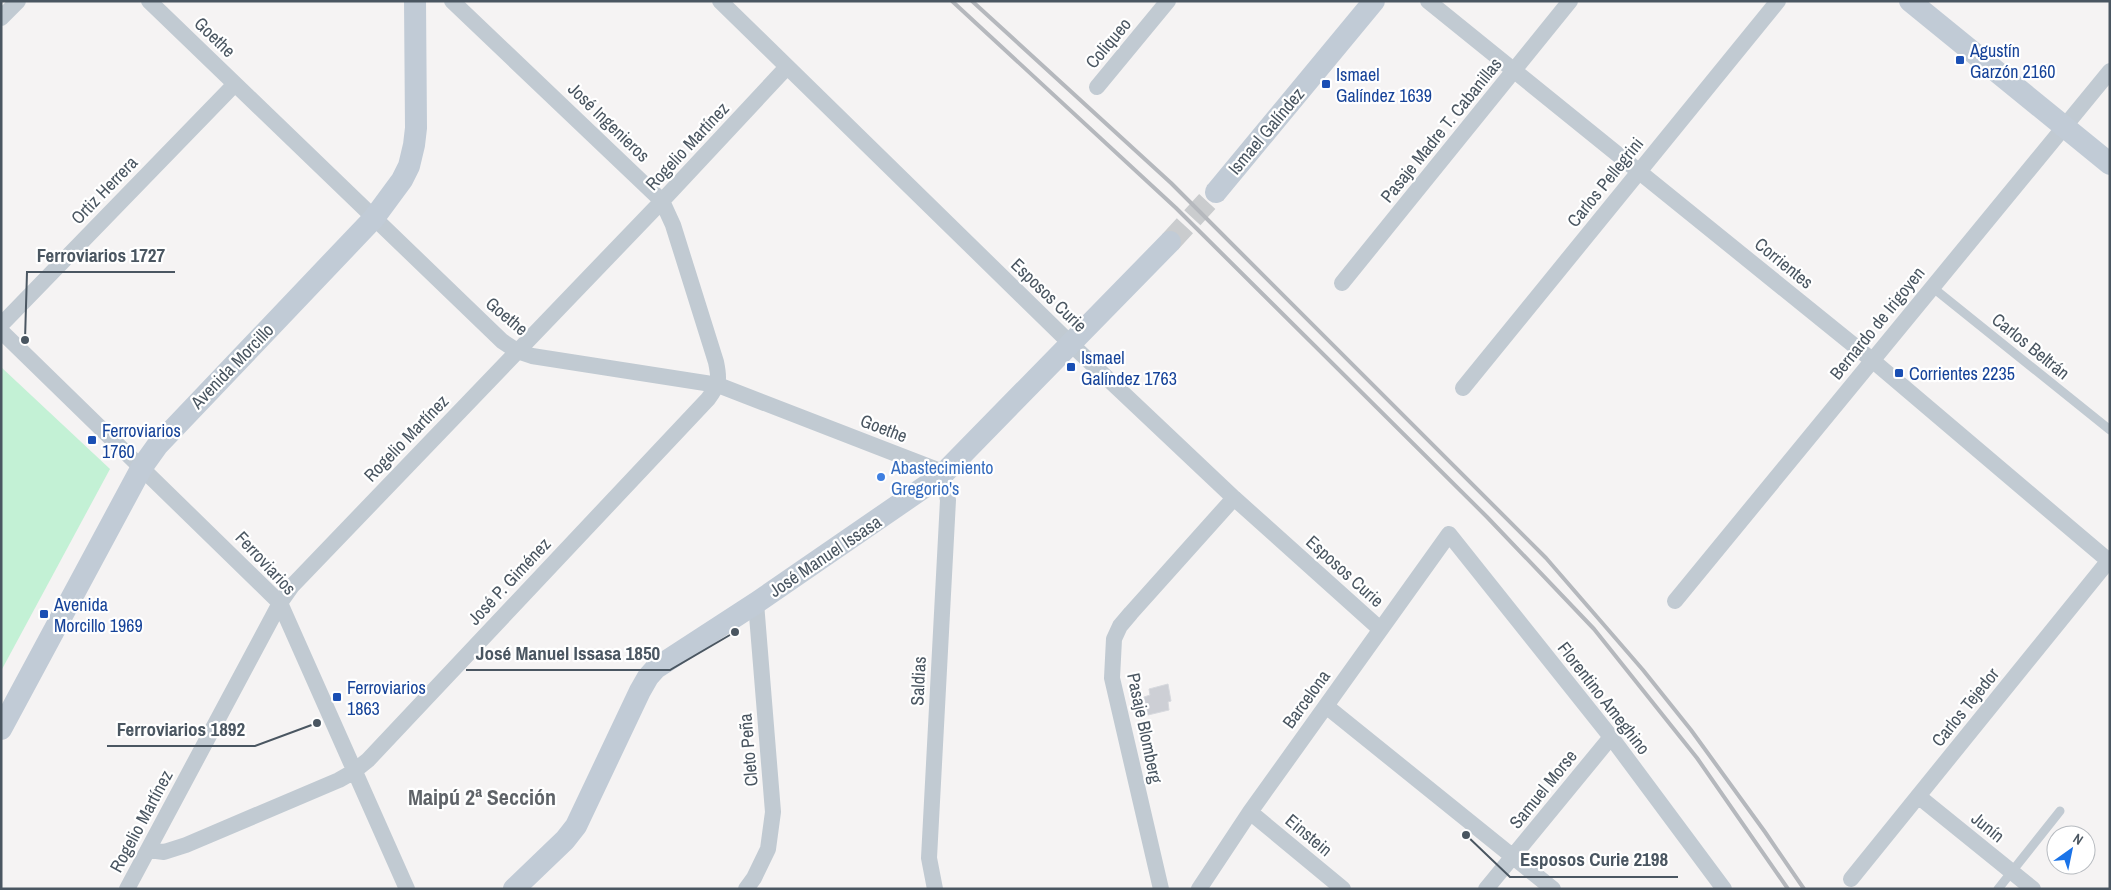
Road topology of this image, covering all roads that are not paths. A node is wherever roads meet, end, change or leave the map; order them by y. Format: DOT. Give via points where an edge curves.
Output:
graph roads {
  1 [pos="18,1"];
  2 [pos="149,1"];
  3 [pos="416,1"];
  4 [pos="452,1"];
  5 [pos="720,1"];
  6 [pos="1168,1"];
  7 [pos="1374,1"];
  8 [pos="1428,1"];
  9 [pos="1570,1"];
  10 [pos="1778,1"];
  11 [pos="1910,1"];
  12 [pos="1,18"];
  13 [pos="787,67"];
  14 [pos="1514,70"];
  15 [pos="2110,71"];
  16 [pos="235,84"];
  17 [pos="1097,87"];
  18 [pos="2064,127"];
  19 [pos="2110,164"];
  20 [pos="1639,172"];
  21 [pos="1216,192"];
  22 [pos="662,201"];
  23 [pos="374,218"];
  24 [pos="1170,242"];
  25 [pos="1342,283"];
  26 [pos="1932,287"];
  27 [pos="1,325"];
  28 [pos="1,331"];
  29 [pos="1071,344"];
  30 [pos="516,352"];
  31 [pos="1872,360"];
  32 [pos="718,385"];
  33 [pos="1463,388"];
  34 [pos="2110,430"];
  35 [pos="142,467"];
  36 [pos="942,475"];
  37 [pos="1234,498"];
  38 [pos="1449,534"];
  39 [pos="2109,561"];
  40 [pos="1675,601"];
  41 [pos="756,602"];
  42 [pos="280,603"];
  43 [pos="1380,629"];
  44 [pos="1326,706"];
  45 [pos="1,729"];
  46 [pos="1611,737"];
  47 [pos="353,772"];
  48 [pos="1918,796"];
  49 [pos="2060,811"];
  50 [pos="1250,812"];
  51 [pos="149,850"];
  52 [pos="1513,857"];
  53 [pos="2012,872"];
  54 [pos="1851,879"];
  55 [pos="127,889"];
  56 [pos="406,889"];
  57 [pos="514,889"];
  58 [pos="746,889"];
  59 [pos="935,889"];
  60 [pos="1161,889"];
  61 [pos="1199,889"];
  62 [pos="1343,889"];
  63 [pos="1486,889"];
  64 [pos="1552,889"];
  65 [pos="1724,889"];
  66 [pos="1998,889"];
  67 [pos="2033,889"];
  1 -- 12 [label="street"];
  2 -- 16 [label="street, Goethe"];
  3 -- 23 [label="main road, Avenida Morcillo" via="414,145 402,180"];
  4 -- 22 [label="street, José Ingenieros"];
  5 -- 13 [label="street, Esposos Curie"];
  6 -- 17 [label="street, Coliqueo"];
  7 -- 21 [label="main road, Ismael Galíndez"];
  8 -- 14 [label="street, Corrientes"];
  9 -- 14 [label="street, Pasaje Madre T. Cabanillas"];
  10 -- 20 [label="street, Carlos Pellegrini"];
  11 -- 18 [label="main road"];
  13 -- 22 [label="street, Rogelio Martínez"];
  13 -- 29 [label="street, Esposos Curie"];
  14 -- 20 [label="street, Corrientes"];
  14 -- 25 [label="street, Pasaje Madre T. Cabanillas"];
  15 -- 18 [label="street, Bernardo de Irigoyen"];
  16 -- 23 [label="street, Goethe"];
  16 -- 27 [label="street, Ortiz Herrera"];
  18 -- 19 [label="main road"];
  18 -- 26 [label="street, Bernardo de Irigoyen"];
  20 -- 31 [label="street, Corrientes"];
  20 -- 33 [label="street, Carlos Pellegrini"];
  22 -- 30 [label="street, Rogelio Martínez"];
  22 -- 32 [label="street, José Ingenieros" via="671,219 716,362"];
  23 -- 30 [label="street, Goethe"];
  23 -- 35 [label="main road, Avenida Morcillo" via="156,446"];
  24 -- 29 [label="main road, José Manuel Issasa"];
  26 -- 31 [label="street, Bernardo de Irigoyen"];
  26 -- 34 [label="lane, Carlos Beltrán"];
  28 -- 35 [label="street, Ferroviarios"];
  29 -- 36 [label="main road, José Manuel Issasa"];
  29 -- 37 [label="street, Esposos Curie"];
  30 -- 32 [label="street, Goethe"];
  30 -- 42 [label="street, Rogelio Martínez" via="292,586"];
  31 -- 39 [label="street, Corrientes"];
  31 -- 40 [label="street, Bernardo de Irigoyen"];
  32 -- 36 [label="street, Goethe" via="935,469"];
  32 -- 47 [label="street, José P. Giménez" via="688,421 368,760"];
  35 -- 42 [label="street, Ferroviarios"];
  35 -- 45 [label="main road, Avenida Morcillo"];
  36 -- 41 [label="main road, José Manuel Issasa"];
  36 -- 59 [label="street, Saldias" via="948,500 929,858"];
  37 -- 43 [label="street, Esposos Curie"];
  37 -- 60 [label="street, Pasaje Blomberg" via="1130,613 1114,639 1112,678"];
  38 -- 43 [label="street, Barcelona"];
  38 -- 46 [label="street, Florentino Ameghino"];
  39 -- 48 [label="street, Carlos Tejedor"];
  41 -- 57 [label="main road, José Manuel Issasa" via="656,668 648,677 576,826"];
  41 -- 58 [label="street, Cleto Peña" via="773,812 768,849"];
  42 -- 47 [label="street, Ferroviarios"];
  42 -- 51 [label="street, Rogelio Martínez"];
  43 -- 44 [label="street, Barcelona"];
  44 -- 50 [label="street, Barcelona"];
  44 -- 52 [label="street"];
  46 -- 52 [label="street, Samuel Morse"];
  46 -- 65 [label="street, Florentino Ameghino"];
  47 -- 51 [label="street, José P. Giménez" via="186,845 164,852"];
  47 -- 56 [label="street, Ferroviarios"];
  48 -- 53 [label="street, Junín"];
  48 -- 54 [label="street, Carlos Tejedor"];
  49 -- 53 [label="lane"];
  50 -- 61 [label="street, Barcelona"];
  50 -- 62 [label="street, Einstein"];
  51 -- 55 [label="street, Rogelio Martínez"];
  52 -- 63 [label="street, Samuel Morse"];
  52 -- 64 [label="street"];
  53 -- 66 [label="lane"];
  53 -- 67 [label="street, Junín"];
}
